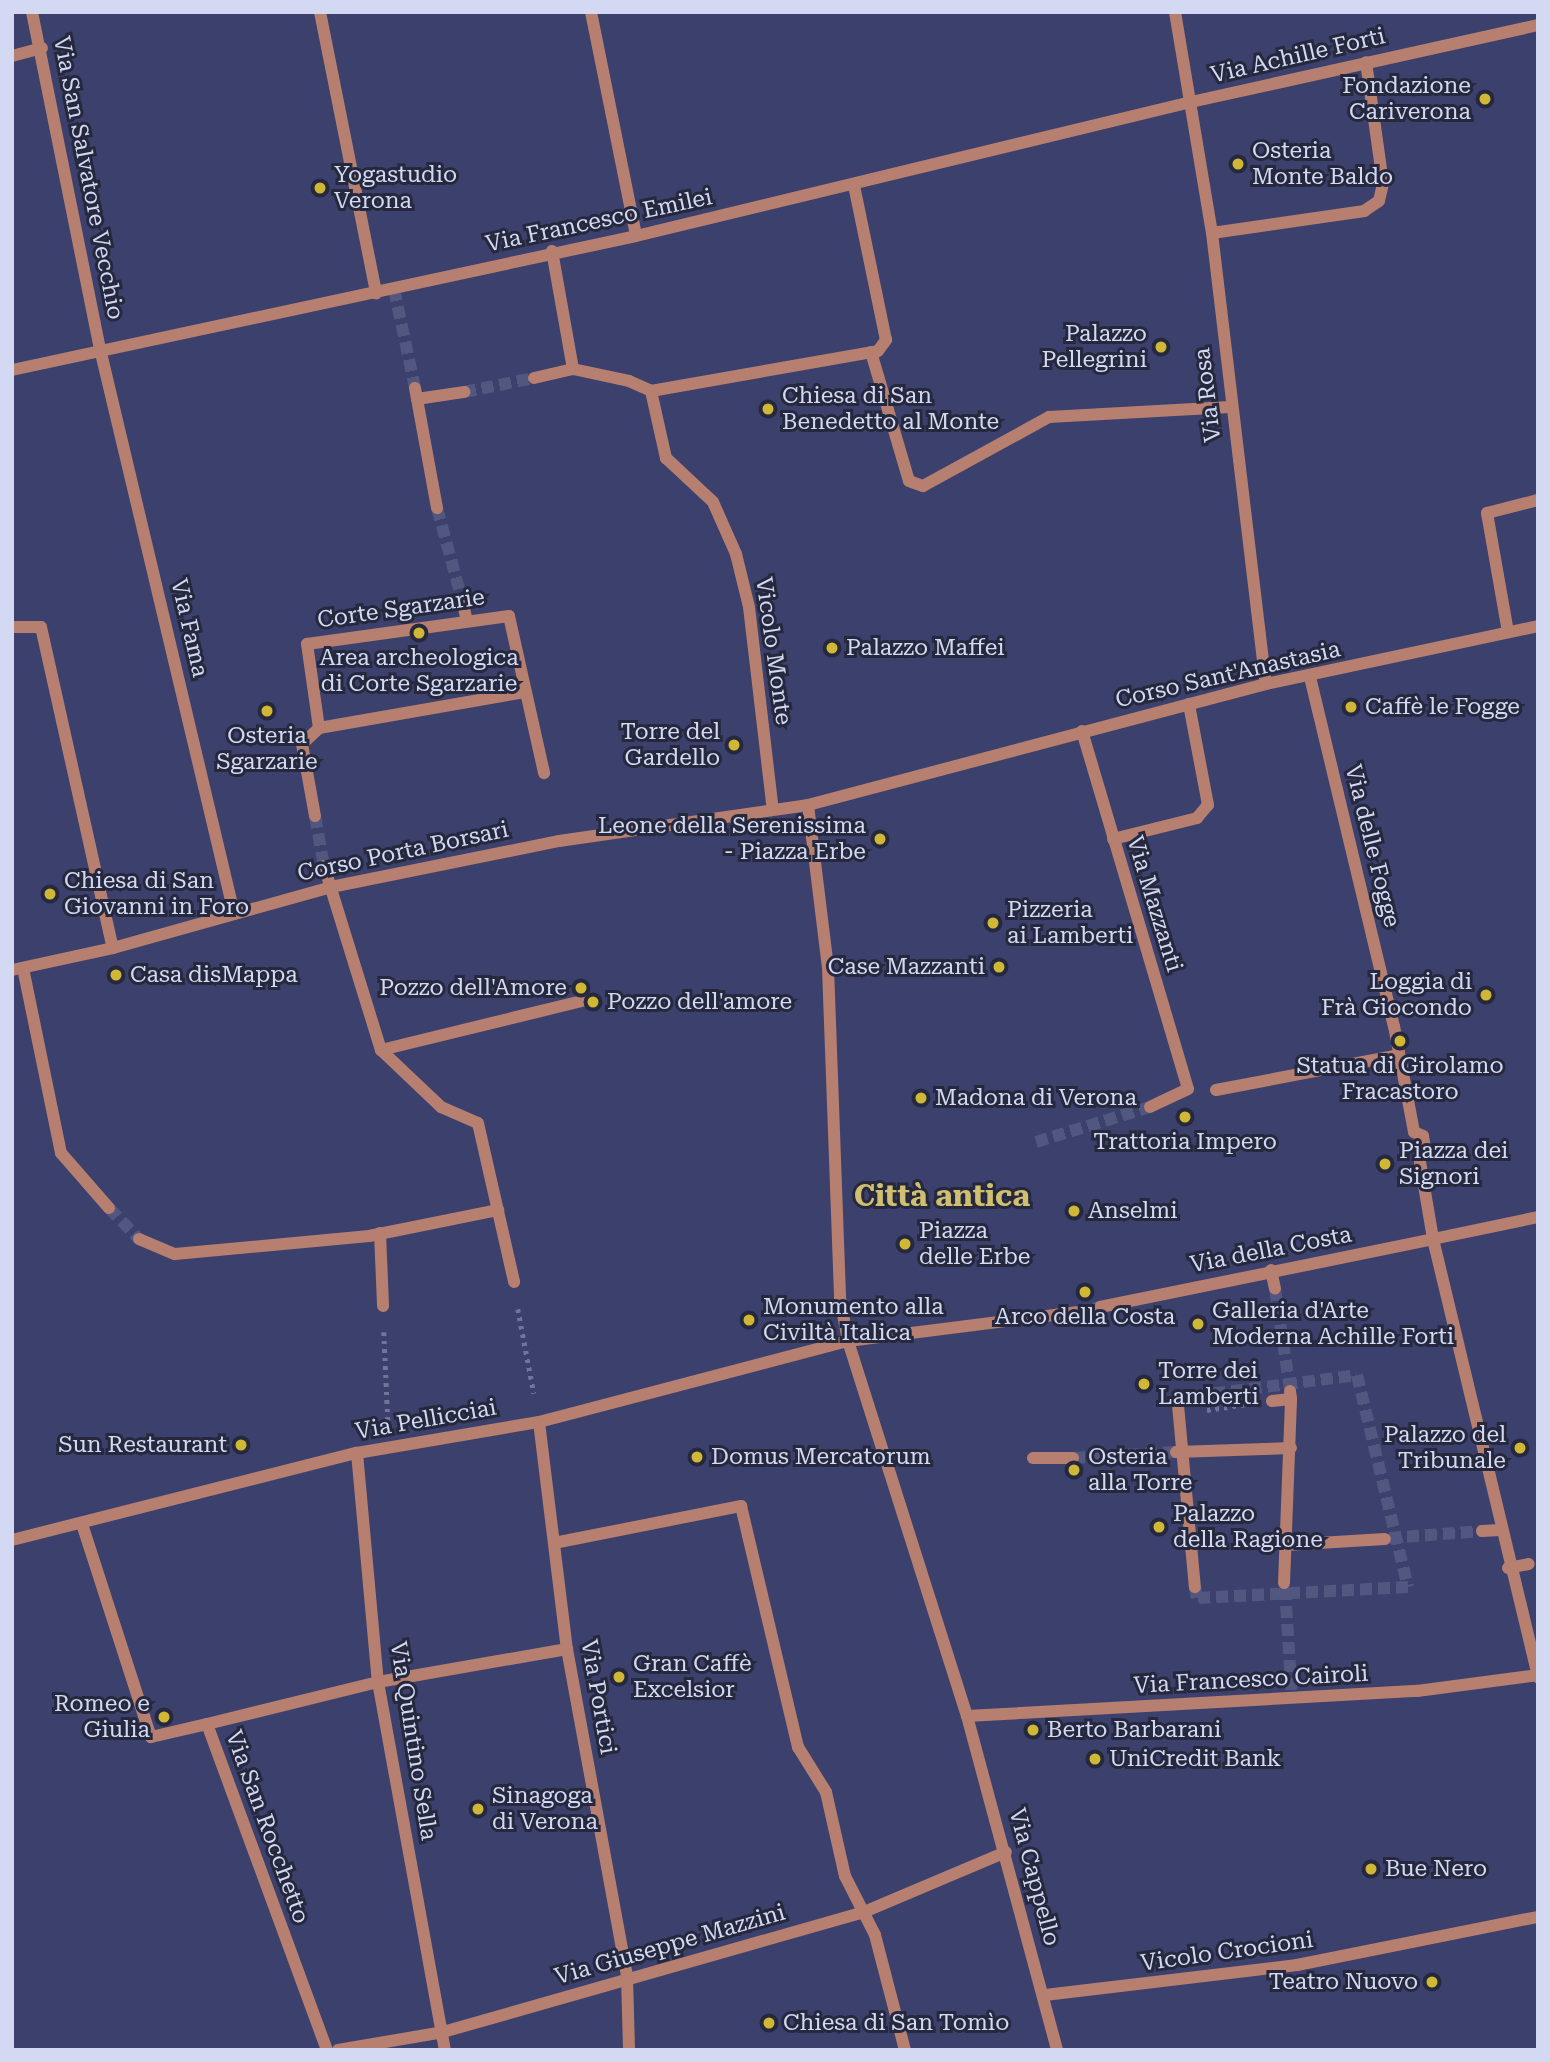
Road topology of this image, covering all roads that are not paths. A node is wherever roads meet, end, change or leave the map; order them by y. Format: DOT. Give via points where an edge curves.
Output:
graph roads {
  1 [pos="32,12"];
  2 [pos="320,12"];
  3 [pos="591,12"];
  4 [pos="1175,12"];
  5 [pos="1538,25"];
  6 [pos="42,48"];
  7 [pos="12,56"];
  8 [pos="1366,62"];
  9 [pos="1191,102"];
  10 [pos="855,185"];
  11 [pos="1212,233"];
  12 [pos="636,236"];
  13 [pos="552,251"];
  14 [pos="376,293"];
  15 [pos="871,352"];
  16 [pos="101,353"];
  17 [pos="573,369"];
  18 [pos="12,370"];
  19 [pos="534,378"];
  20 [pos="464,391"];
  21 [pos="651,391"];
  22 [pos="1230,407"];
  23 [pos="1538,500"];
  24 [pos="437,508"];
  25 [pos="463,604"];
  26 [pos="467,621"];
  27 [pos="1538,626"];
  28 [pos="12,627"];
  29 [pos="1508,632"];
  30 [pos="1310,677"];
  31 [pos="1266,684"];
  32 [pos="525,692"];
  33 [pos="1189,704"];
  34 [pos="319,728"];
  35 [pos="1082,731"];
  36 [pos="544,773"];
  37 [pos="808,805"];
  38 [pos="773,810"];
  39 [pos="315,816"];
  40 [pos="1113,839"];
  41 [pos="324,866"];
  42 [pos="331,887"];
  43 [pos="234,913"];
  44 [pos="113,948"];
  45 [pos="17,969"];
  46 [pos="586,1000"];
  47 [pos="382,1050"];
  48 [pos="1399,1055"];
  49 [pos="1216,1090"];
  50 [pos="1150,1107"];
  51 [pos="497,1204"];
  52 [pos="109,1208"];
  53 [pos="1538,1217"];
  54 [pos="374,1235"];
  55 [pos="139,1239"];
  56 [pos="1433,1239"];
  57 [pos="1271,1270"];
  58 [pos="514,1282"];
  59 [pos="1275,1289"];
  60 [pos="383,1306"];
  61 [pos="1100,1307"];
  62 [pos="1076,1312"];
  63 [pos="848,1341"];
  64 [pos="1272,1401"];
  65 [pos="1178,1405"];
  66 [pos="539,1422"];
  67 [pos="1291,1448"];
  68 [pos="1179,1452"];
  69 [pos="357,1453"];
  70 [pos="1033,1458"];
  71 [pos="1073,1458"];
  72 [pos="82,1524"];
  73 [pos="1500,1530"];
  74 [pos="1482,1531"];
  75 [pos="1385,1539"];
  76 [pos="12,1541"];
  77 [pos="554,1543"];
  78 [pos="1286,1545"];
  79 [pos="1530,1564"];
  80 [pos="1508,1569"];
  81 [pos="1284,1583"];
  82 [pos="1195,1587"];
  83 [pos="567,1649"];
  84 [pos="1538,1676"];
  85 [pos="378,1682"];
  86 [pos="967,1716"];
  87 [pos="207,1724"];
  88 [pos="1006,1852"];
  89 [pos="864,1912"];
  90 [pos="1538,1917"];
  91 [pos="627,1977"];
  92 [pos="1045,1995"];
  93 [pos="443,2032"];
  94 [pos="327,2050"];
  95 [pos="338,2050"];
  96 [pos="444,2050"];
  97 [pos="629,2050"];
  98 [pos="905,2050"];
  99 [pos="1057,2050"];
  1 -- 6 [label="street, Via San Salvatore Vecchio"];
  2 -- 14 [label="street"];
  3 -- 12 [label="street"];
  4 -- 9 [label="street, Via Rosa"];
  5 -- 8 [label="street, Via Achille Forti"];
  6 -- 7 [label="street"];
  6 -- 16 [label="street, Via San Salvatore Vecchio"];
  8 -- 9 [label="street, Via Achille Forti"];
  8 -- 11 [label="street" via="1383,183 1379,201 1364,211"];
  9 -- 10 [label="street, Via Francesco Emilei"];
  9 -- 11 [label="street, Via Rosa"];
  10 -- 12 [label="street, Via Francesco Emilei"];
  10 -- 15 [label="street" via="886,340"];
  11 -- 22 [label="street, Via Rosa"];
  12 -- 13 [label="street, Via Francesco Emilei"];
  13 -- 14 [label="street, Via Francesco Emilei"];
  13 -- 17 [label="street"];
  14 -- 16 [label="street, Via Francesco Emilei"];
  15 -- 21 [label="street"];
  15 -- 22 [label="street" via="909,481 923,486 1049,417"];
  16 -- 18 [label="street, Via Francesco Emilei"];
  16 -- 43 [label="street, Via Fama"];
  17 -- 19 [label="street"];
  17 -- 21 [label="street" via="629,380"];
  20 -- 24 [label="street" via="416,394"];
  21 -- 38 [label="street, Vicolo Monte" via="666,458 713,502 736,554 749,607"];
  22 -- 31 [label="street, Via Rosa"];
  23 -- 29 [label="street" via="1487,513"];
  25 -- 26 [label="street"];
  26 -- 32 [label="street, Corte Sgarzarie" via="509,616"];
  26 -- 34 [label="street, Corte Sgarzarie" via="307,644"];
  27 -- 29 [label="street, Corso Sant'Anastasia"];
  28 -- 44 [label="street" via="41,627"];
  29 -- 30 [label="street, Corso Sant'Anastasia"];
  30 -- 31 [label="street, Corso Sant'Anastasia"];
  30 -- 48 [label="street, Via delle Fogge"];
  31 -- 33 [label="street, Corso Sant'Anastasia"];
  32 -- 34 [label="street"];
  32 -- 36 [label="street, Corte Sgarzarie"];
  33 -- 35 [label="street, Corso Sant'Anastasia"];
  33 -- 40 [label="street" via="1208,805 1197,818"];
  34 -- 39 [label="street" via="302,744"];
  35 -- 37 [label="street, Corso Sant'Anastasia"];
  35 -- 40 [label="street, Via Mazzanti"];
  37 -- 38 [label="street, Corso Porta Borsari"];
  37 -- 63 [label="street" via="828,968 840,1298"];
  38 -- 42 [label="street, Corso Porta Borsari" via="559,841"];
  40 -- 50 [label="street, Via Mazzanti" via="1188,1089"];
  41 -- 42 [label="street"];
  42 -- 43 [label="street, Corso Porta Borsari"];
  42 -- 47 [label="street"];
  43 -- 44 [label="street, Corso Porta Borsari"];
  44 -- 45 [label="street, Corso Porta Borsari"];
  45 -- 52 [label="street" via="61,1153"];
  46 -- 47 [label="street"];
  47 -- 51 [label="street" via="441,1107 478,1123"];
  48 -- 49 [label="street"];
  48 -- 56 [label="street" via="1414,1132 1423,1136 1425,1148 1419,1156"];
  51 -- 54 [label="street"];
  51 -- 58 [label="street"];
  53 -- 56 [label="street"];
  54 -- 55 [label="street" via="175,1254"];
  54 -- 60 [label="street"];
  56 -- 57 [label="street, Via della Costa"];
  56 -- 73 [label="street"];
  57 -- 59 [label="street"];
  57 -- 61 [label="street, Via della Costa"];
  62 -- 63 [label="street"];
  63 -- 66 [label="street, Via Pellicciai"];
  63 -- 86 [label="street"];
  64 -- 67 [label="street" via="1290,1395"];
  65 -- 68 [label="street"];
  66 -- 69 [label="street, Via Pellicciai"];
  66 -- 77 [label="street, Via Portici"];
  67 -- 68 [label="street"];
  67 -- 78 [label="street"];
  68 -- 82 [label="street"];
  69 -- 72 [label="street, Via Pellicciai"];
  69 -- 85 [label="street, Via Quintino Sella"];
  70 -- 71 [label="street"];
  72 -- 76 [label="street, Via Pellicciai"];
  72 -- 87 [label="street, Via San Rocchetto" via="151,1737"];
  73 -- 74 [label="street"];
  73 -- 80 [label="street"];
  75 -- 78 [label="street"];
  77 -- 83 [label="street, Via Portici"];
  77 -- 89 [label="street" via="741,1506 798,1747 826,1792 845,1876"];
  78 -- 81 [label="street"];
  79 -- 80 [label="street"];
  80 -- 84 [label="street"];
  83 -- 85 [label="street"];
  83 -- 91 [label="street, Via Portici"];
  84 -- 86 [label="street, Via Francesco Cairoli" via="1403,1692"];
  85 -- 87 [label="street"];
  85 -- 93 [label="street, Via Quintino Sella"];
  86 -- 88 [label="street, Via Cappello"];
  87 -- 94 [label="street, Via San Rocchetto"];
  88 -- 89 [label="street, Via Giuseppe Mazzini"];
  88 -- 92 [label="street, Via Cappello"];
  89 -- 91 [label="street, Via Giuseppe Mazzini"];
  89 -- 98 [label="street" via="875,1935"];
  90 -- 92 [label="street, Vicolo Crocioni" via="1184,1982"];
  91 -- 93 [label="street, Via Giuseppe Mazzini"];
  91 -- 97 [label="street, Via Portici"];
  92 -- 99 [label="street, Via Cappello"];
  93 -- 95 [label="street, Via Giuseppe Mazzini"];
  93 -- 96 [label="street, Via Quintino Sella"];
}
